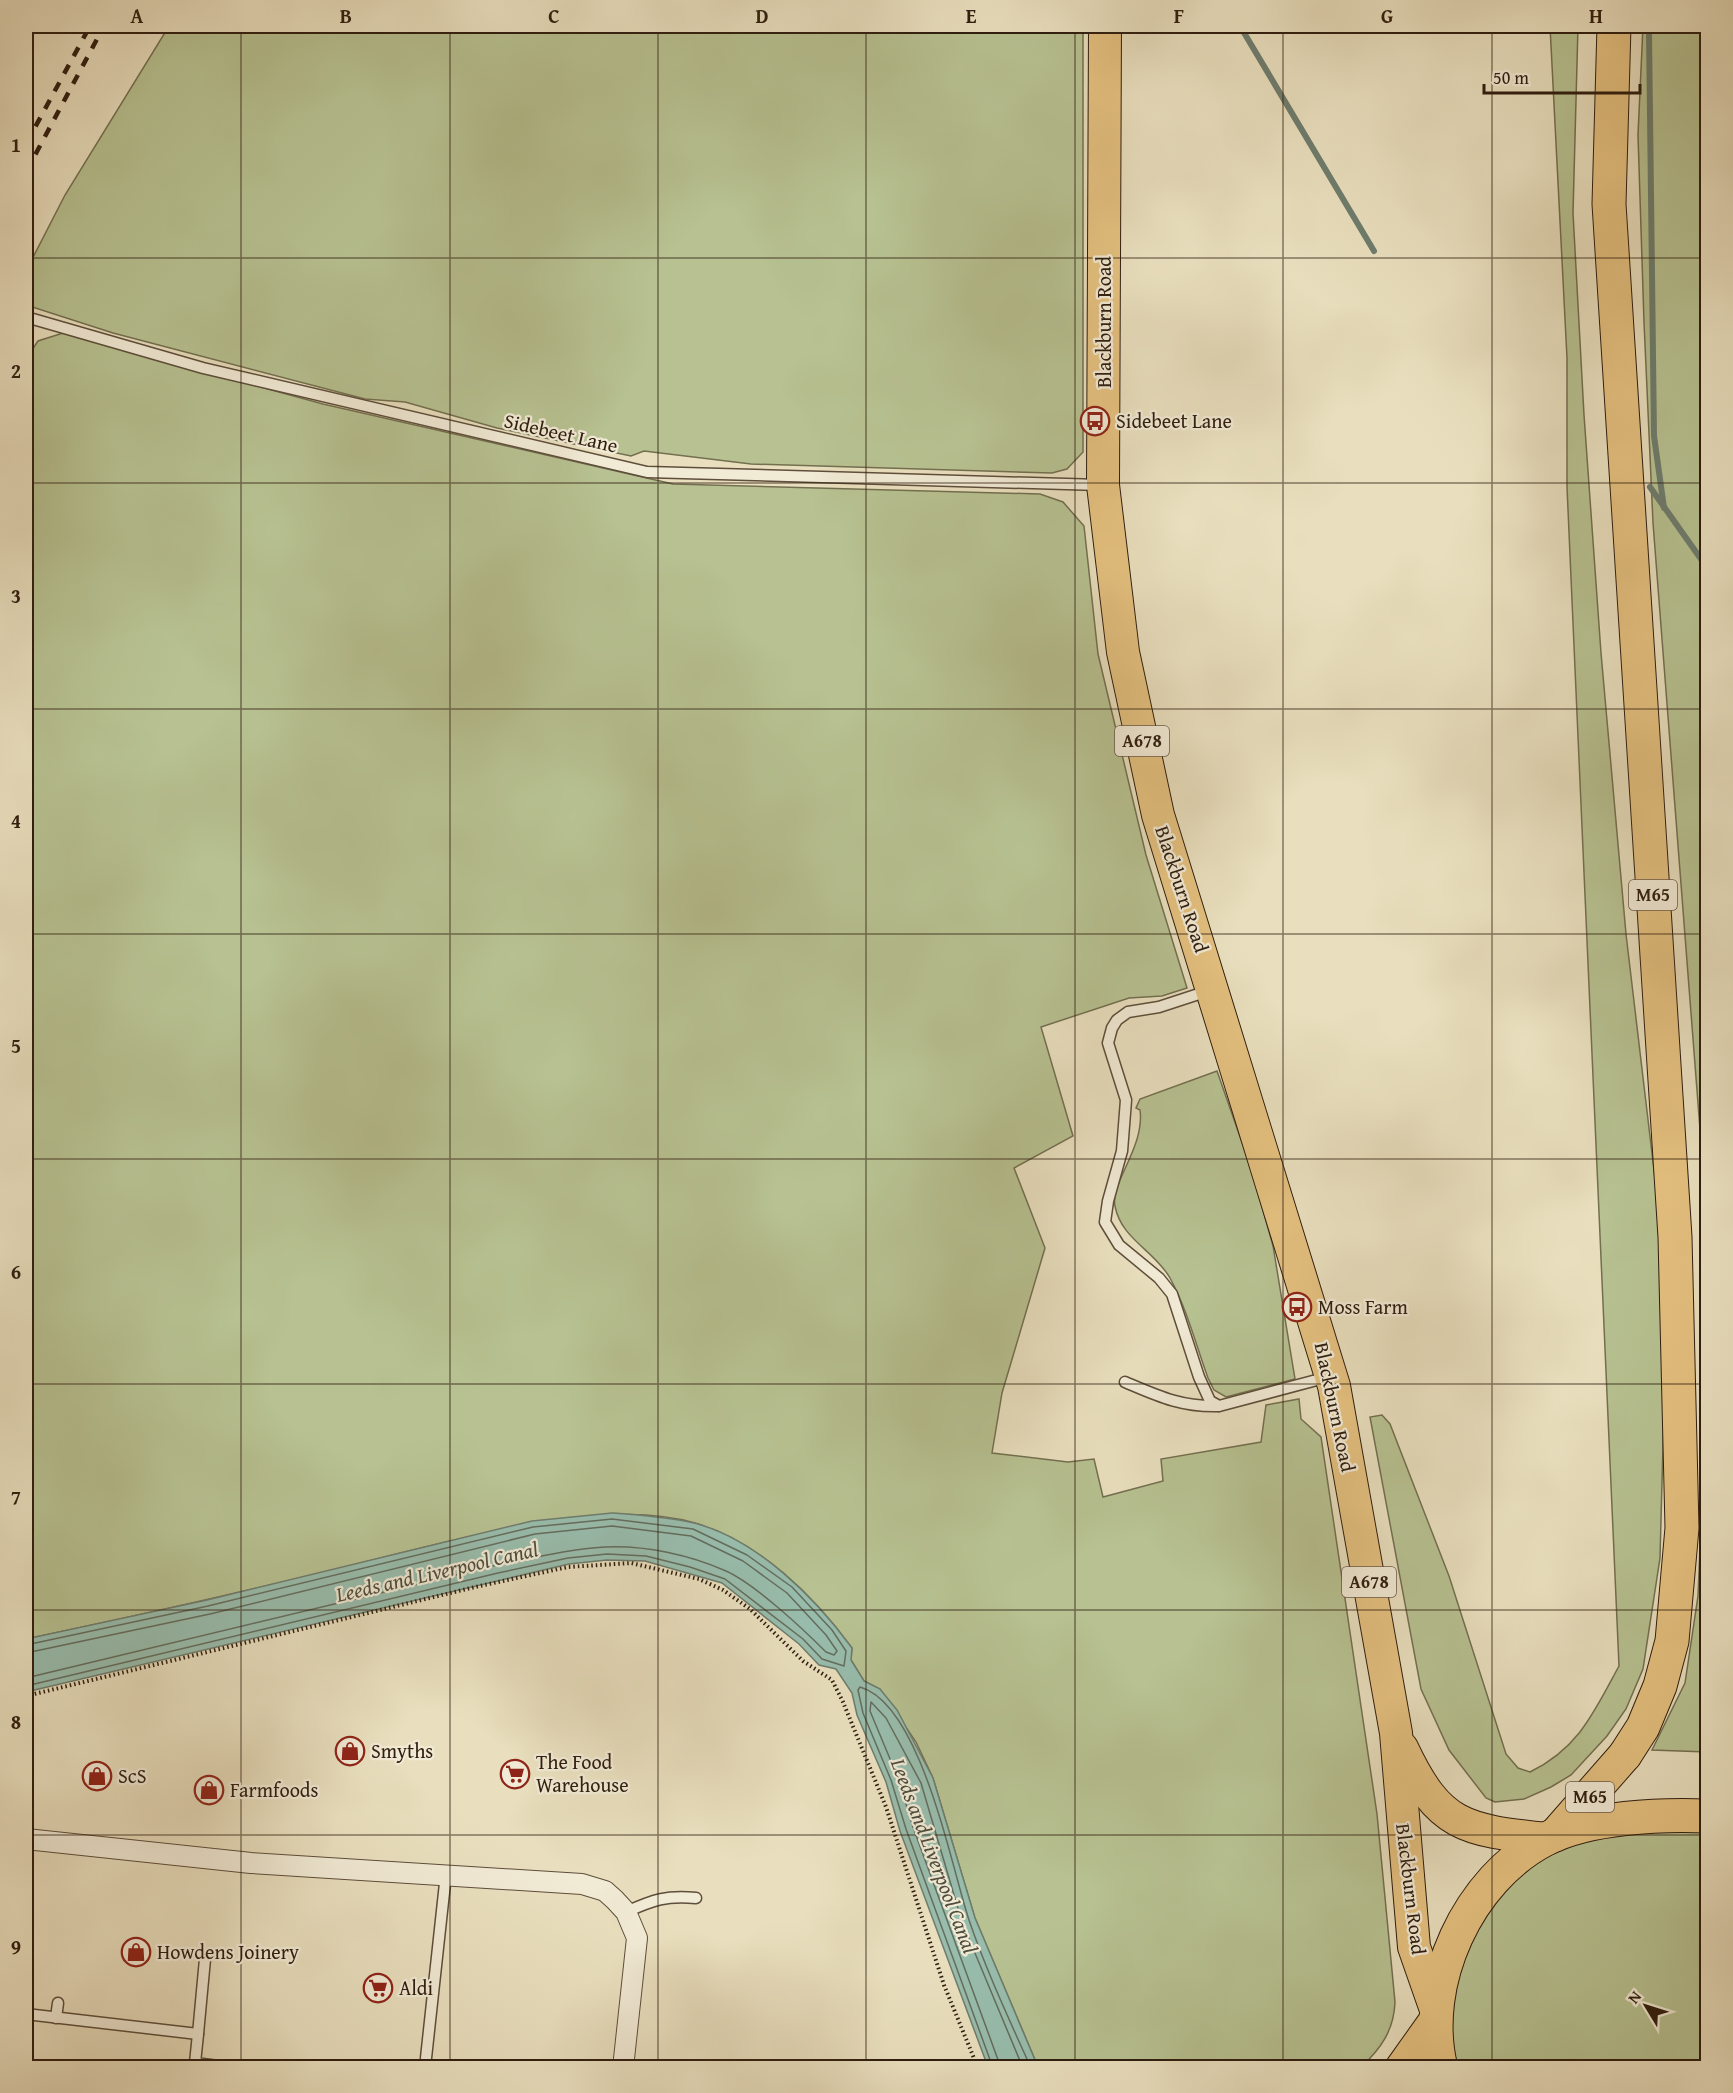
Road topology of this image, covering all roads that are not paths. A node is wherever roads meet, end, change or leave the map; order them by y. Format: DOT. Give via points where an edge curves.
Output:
graph roads {
  1 [pos="1105,26"];
  2 [pos="1614,26"];
  3 [pos="26,317"];
  4 [pos="1104,485"];
  5 [pos="1213,989"];
  6 [pos="1332,1377"];
  7 [pos="1125,1382"];
  8 [pos="1219,1406"];
  9 [pos="1396,1733"];
  10 [pos="1707,1816"];
  11 [pos="1550,1837"];
  12 [pos="26,1839"];
  13 [pos="446,1874"];
  14 [pos="696,1898"];
  15 [pos="626,1912"];
  16 [pos="205,1959"];
  17 [pos="58,2003"];
  18 [pos="26,2014"];
  19 [pos="1435,2015"];
  20 [pos="56,2018"];
  21 [pos="198,2034"];
  22 [pos="426,2058"];
  23 [pos="234,2067"];
  24 [pos="623,2067"];
  25 [pos="1402,2067"];
  26 [pos="1441,2067"];
  1 -- 4 [label="main road, Blackburn Road / A678"];
  2 -- 11 [label="highway, M65" via="1609,204 1675,1237 1682,1528 1672,1641 1660,1686 1643,1727 1625,1755"];
  3 -- 4 [label="lane, Sidebeet Lane" via="203,368 647,472"];
  4 -- 5 [label="main road, Blackburn Road / A678" via="1123,652 1158,815"];
  5 -- 6 [label="main road, Blackburn Road / A678"];
  5 -- 8 [label="lane" via="1159,1007 1128,1012 1112,1028 1108,1043 1126,1100 1122,1151 1105,1222 1119,1245 1172,1294 1199,1377 1210,1401"];
  6 -- 8 [label="lane"];
  6 -- 9 [label="main road, Blackburn Road / A678"];
  7 -- 8 [label="lane" via="1191,1407"];
  9 -- 11 [label="main road, Blackburn Road / A678" via="1427,1793 1448,1815 1478,1830"];
  9 -- 19 [label="main road, Blackburn Road / A678" via="1414,1947"];
  10 -- 11 [label="highway, A678" via="1645,1817 1590,1825"];
  11 -- 19 [label="highway, A678" via="1517,1858 1473,1908 1447,1962"];
  12 -- 13 [label="street" via="251,1863"];
  13 -- 15 [label="street" via="582,1884 605,1891"];
  13 -- 22 [label="lane"];
  14 -- 15 [label="lane" via="654,1899"];
  15 -- 24 [label="street" via="637,1938"];
  16 -- 21 [label="lane"];
  17 -- 20 [label="lane"];
  18 -- 20 [label="lane"];
  19 -- 25 [label="highway"];
  19 -- 26 [label="highway, A678"];
  20 -- 21 [label="lane"];
  21 -- 23 [label="lane" via="195,2063"];
}
